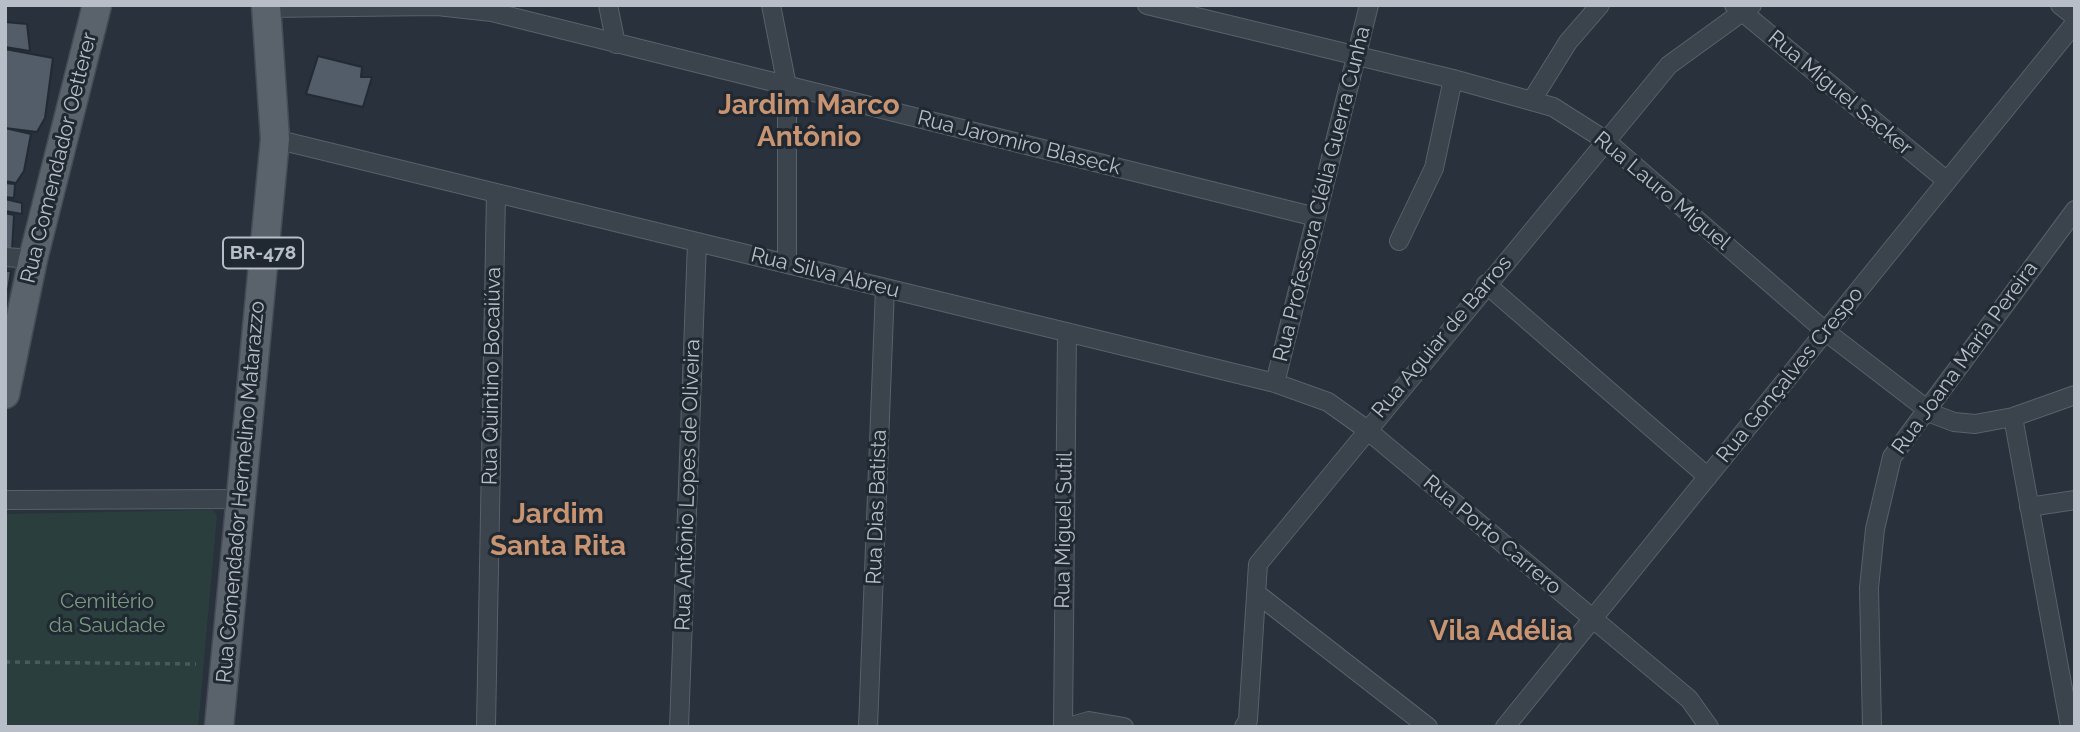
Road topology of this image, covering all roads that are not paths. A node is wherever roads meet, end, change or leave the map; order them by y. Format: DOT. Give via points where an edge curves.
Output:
graph roads {
  1 [pos="97,5"];
  2 [pos="608,5"];
  3 [pos="771,5"];
  4 [pos="1147,5"];
  5 [pos="1369,5"];
  6 [pos="1600,5"];
  7 [pos="2060,5"];
  8 [pos="267,6"];
  9 [pos="437,6"];
  10 [pos="1743,8"];
  11 [pos="2075,17"];
  12 [pos="2075,23"];
  13 [pos="616,44"];
  14 [pos="1356,55"];
  15 [pos="1453,79"];
  16 [pos="787,86"];
  17 [pos="1532,100"];
  18 [pos="275,139"];
  19 [pos="1605,140"];
  20 [pos="1947,181"];
  21 [pos="496,193"];
  22 [pos="2075,209"];
  23 [pos="1316,217"];
  24 [pos="1399,241"];
  25 [pos="697,242"];
  26 [pos="19,258"];
  27 [pos="787,264"];
  28 [pos="1486,285"];
  29 [pos="885,288"];
  30 [pos="1825,331"];
  31 [pos="1067,332"];
  32 [pos="1275,383"];
  33 [pos="5,394"];
  34 [pos="2075,395"];
  35 [pos="1926,408"];
  36 [pos="2013,417"];
  37 [pos="1366,429"];
  38 [pos="1708,477"];
  39 [pos="240,499"];
  40 [pos="5,500"];
  41 [pos="2075,500"];
  42 [pos="2029,507"];
  43 [pos="1256,593"];
  44 [pos="1593,618"];
  45 [pos="1093,724"];
  46 [pos="219,727"];
  47 [pos="486,727"];
  48 [pos="679,727"];
  49 [pos="868,727"];
  50 [pos="1063,727"];
  51 [pos="1068,727"];
  52 [pos="1124,727"];
  53 [pos="1244,727"];
  54 [pos="1428,727"];
  55 [pos="1505,727"];
  56 [pos="1709,727"];
  57 [pos="1872,727"];
  58 [pos="2070,727"];
  1 -- 26 [label="main road, Rua Comendador Oetterer"];
  2 -- 13 [label="street"];
  3 -- 16 [label="street"];
  4 -- 14 [label="street, Rua Lauro Miguel"];
  5 -- 14 [label="street, Rua Professora Clélia Guerra Cunha"];
  6 -- 17 [label="street" via="1568,42"];
  7 -- 11 [label="street"];
  8 -- 9 [label="street, Rua Jaromiro Blaseck"];
  8 -- 18 [label="main road, Rua Comendador Hermelino Matarazzo / BR-478"];
  9 -- 13 [label="street, Rua Jaromiro Blaseck" via="492,12"];
  10 -- 19 [label="street, Rua Aguiar de Barros" via="1669,65"];
  10 -- 20 [label="street, Rua Miguel Sacker"];
  12 -- 20 [label="street, Rua Gonçalves Crespo"];
  13 -- 16 [label="street, Rua Jaromiro Blaseck"];
  14 -- 15 [label="street, Rua Lauro Miguel"];
  14 -- 23 [label="street, Rua Professora Clélia Guerra Cunha"];
  15 -- 17 [label="street, Rua Lauro Miguel"];
  15 -- 24 [label="street" via="1434,168"];
  16 -- 23 [label="street, Rua Jaromiro Blaseck"];
  16 -- 27 [label="street"];
  17 -- 19 [label="street, Rua Lauro Miguel" via="1553,107"];
  18 -- 21 [label="street, Rua Silva Abreu"];
  18 -- 39 [label="main road, Rua Comendador Hermelino Matarazzo / BR-478"];
  19 -- 28 [label="street, Rua Aguiar de Barros"];
  19 -- 30 [label="street, Rua Lauro Miguel"];
  20 -- 30 [label="street, Rua Gonçalves Crespo"];
  21 -- 25 [label="street, Rua Silva Abreu"];
  21 -- 47 [label="street, Rua Quintino Bocaiúva"];
  22 -- 35 [label="street, Rua Joana Maria Pereira"];
  23 -- 32 [label="street, Rua Professora Clélia Guerra Cunha"];
  25 -- 27 [label="street, Rua Silva Abreu"];
  25 -- 48 [label="street, Rua Antônio Lopes de Oliveira"];
  26 -- 33 [label="main road, Rua Comendador Oetterer"];
  27 -- 29 [label="street, Rua Silva Abreu"];
  28 -- 37 [label="street, Rua Aguiar de Barros"];
  28 -- 38 [label="street"];
  29 -- 31 [label="street, Rua Silva Abreu"];
  29 -- 49 [label="street, Rua Dias Batista"];
  30 -- 35 [label="street, Rua Lauro Miguel"];
  30 -- 38 [label="street, Rua Gonçalves Crespo"];
  31 -- 32 [label="street, Rua Silva Abreu"];
  31 -- 50 [label="street, Rua Miguel Sutil"];
  32 -- 37 [label="street, Rua Silva Abreu" via="1328,402"];
  34 -- 36 [label="street, Rua Lauro Miguel"];
  35 -- 36 [label="street, Rua Lauro Miguel" via="1954,422 1975,424"];
  35 -- 57 [label="street, Rua Joana Maria Pereira" via="1892,457 1875,529 1869,588"];
  36 -- 42 [label="street"];
  37 -- 43 [label="street, Rua Aguiar de Barros" via="1258,564"];
  37 -- 44 [label="street, Rua Porto Carrero"];
  38 -- 44 [label="street, Rua Gonçalves Crespo"];
  39 -- 40 [label="street"];
  39 -- 46 [label="main road, Rua Comendador Hermelino Matarazzo / BR-478"];
  41 -- 42 [label="street"];
  42 -- 58 [label="street"];
  43 -- 53 [label="street, Rua Aguiar de Barros"];
  43 -- 54 [label="street"];
  44 -- 55 [label="street, Rua Gonçalves Crespo"];
  44 -- 56 [label="street, Rua Porto Carrero" via="1689,699"];
  45 -- 51 [label="street"];
  45 -- 52 [label="street"];
}
